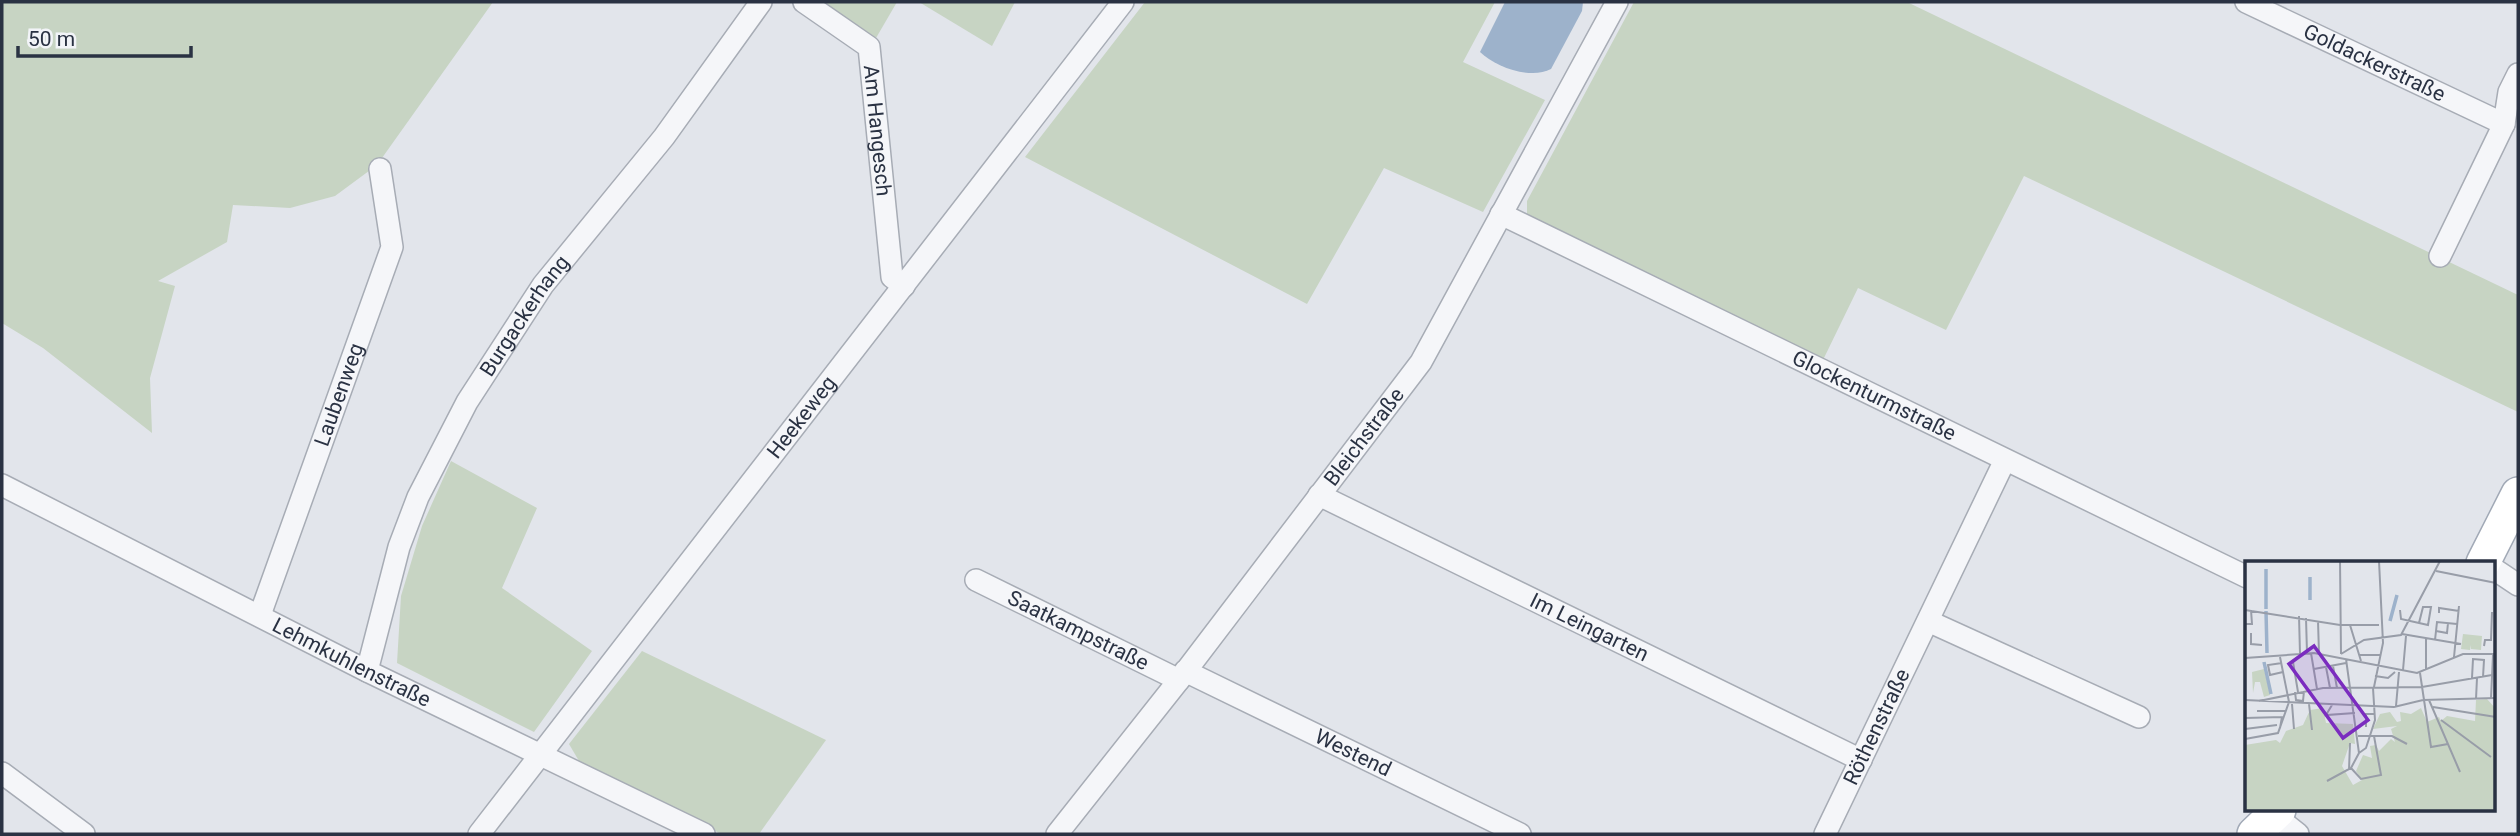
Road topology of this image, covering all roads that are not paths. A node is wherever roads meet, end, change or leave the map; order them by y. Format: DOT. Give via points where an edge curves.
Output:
graph roads {
  1 [pos="761,2"];
  2 [pos="804,2"];
  3 [pos="1123,2"];
  4 [pos="1617,2"];
  5 [pos="2246,2"];
  6 [pos="2518,74"];
  7 [pos="2504,124"];
  8 [pos="380,169"];
  9 [pos="1501,214"];
  10 [pos="2440,256"];
  11 [pos="904,286"];
  12 [pos="2005,460"];
  13 [pos="2,485"];
  14 [pos="2518,494"];
  15 [pos="1319,495"];
  16 [pos="2484,561"];
  17 [pos="2496,570"];
  18 [pos="2245,576"];
  19 [pos="976,580"];
  20 [pos="2518,585"];
  21 [pos="260,615"];
  22 [pos="1928,621"];
  23 [pos="368,671"];
  24 [pos="1182,676"];
  25 [pos="2139,717"];
  26 [pos="538,756"];
  27 [pos="1861,760"];
  28 [pos="2,773"];
  29 [pos="84,834"];
  30 [pos="479,834"];
  31 [pos="704,834"];
  32 [pos="1057,834"];
  33 [pos="1520,834"];
  34 [pos="1825,834"];
  1 -- 23 [label="street, Burgackerhang" via="664,137 543,285 467,401 398,547"];
  2 -- 11 [label="street, Am Hangesch" via="869,47 892,277"];
  3 -- 11 [label="street, Heekeweg"];
  4 -- 9 [label="street, Bleichstraße"];
  5 -- 7 [label="street, Goldackerstraße"];
  6 -- 7 [label="street" via="2509,92"];
  7 -- 10 [label="street"];
  8 -- 21 [label="street, Laubenweg" via="392,247"];
  9 -- 12 [label="street, Glockenturmstraße"];
  9 -- 15 [label="street, Bleichstraße" via="1422,362"];
  11 -- 26 [label="street, Heekeweg"];
  12 -- 18 [label="street, Glockenturmstraße"];
  12 -- 22 [label="street, Röthenstraße"];
  13 -- 21 [label="street, Lehmkuhlenstraße"];
  14 -- 16 [label="main road"];
  15 -- 24 [label="street, Bleichstraße"];
  15 -- 27 [label="street, Im Leingarten"];
  17 -- 20 [label="street"];
  19 -- 24 [label="street, Saatkampstraße"];
  21 -- 23 [label="street, Lehmkuhlenstraße"];
  22 -- 25 [label="street"];
  22 -- 27 [label="street, Röthenstraße"];
  23 -- 26 [label="street, Lehmkuhlenstraße"];
  24 -- 32 [label="street, Bleichstraße"];
  24 -- 33 [label="street, Westend"];
  26 -- 30 [label="street, Heekeweg"];
  26 -- 31 [label="street, Lehmkuhlenstraße"];
  27 -- 34 [label="street, Röthenstraße"];
  28 -- 29 [label="street"];
}
